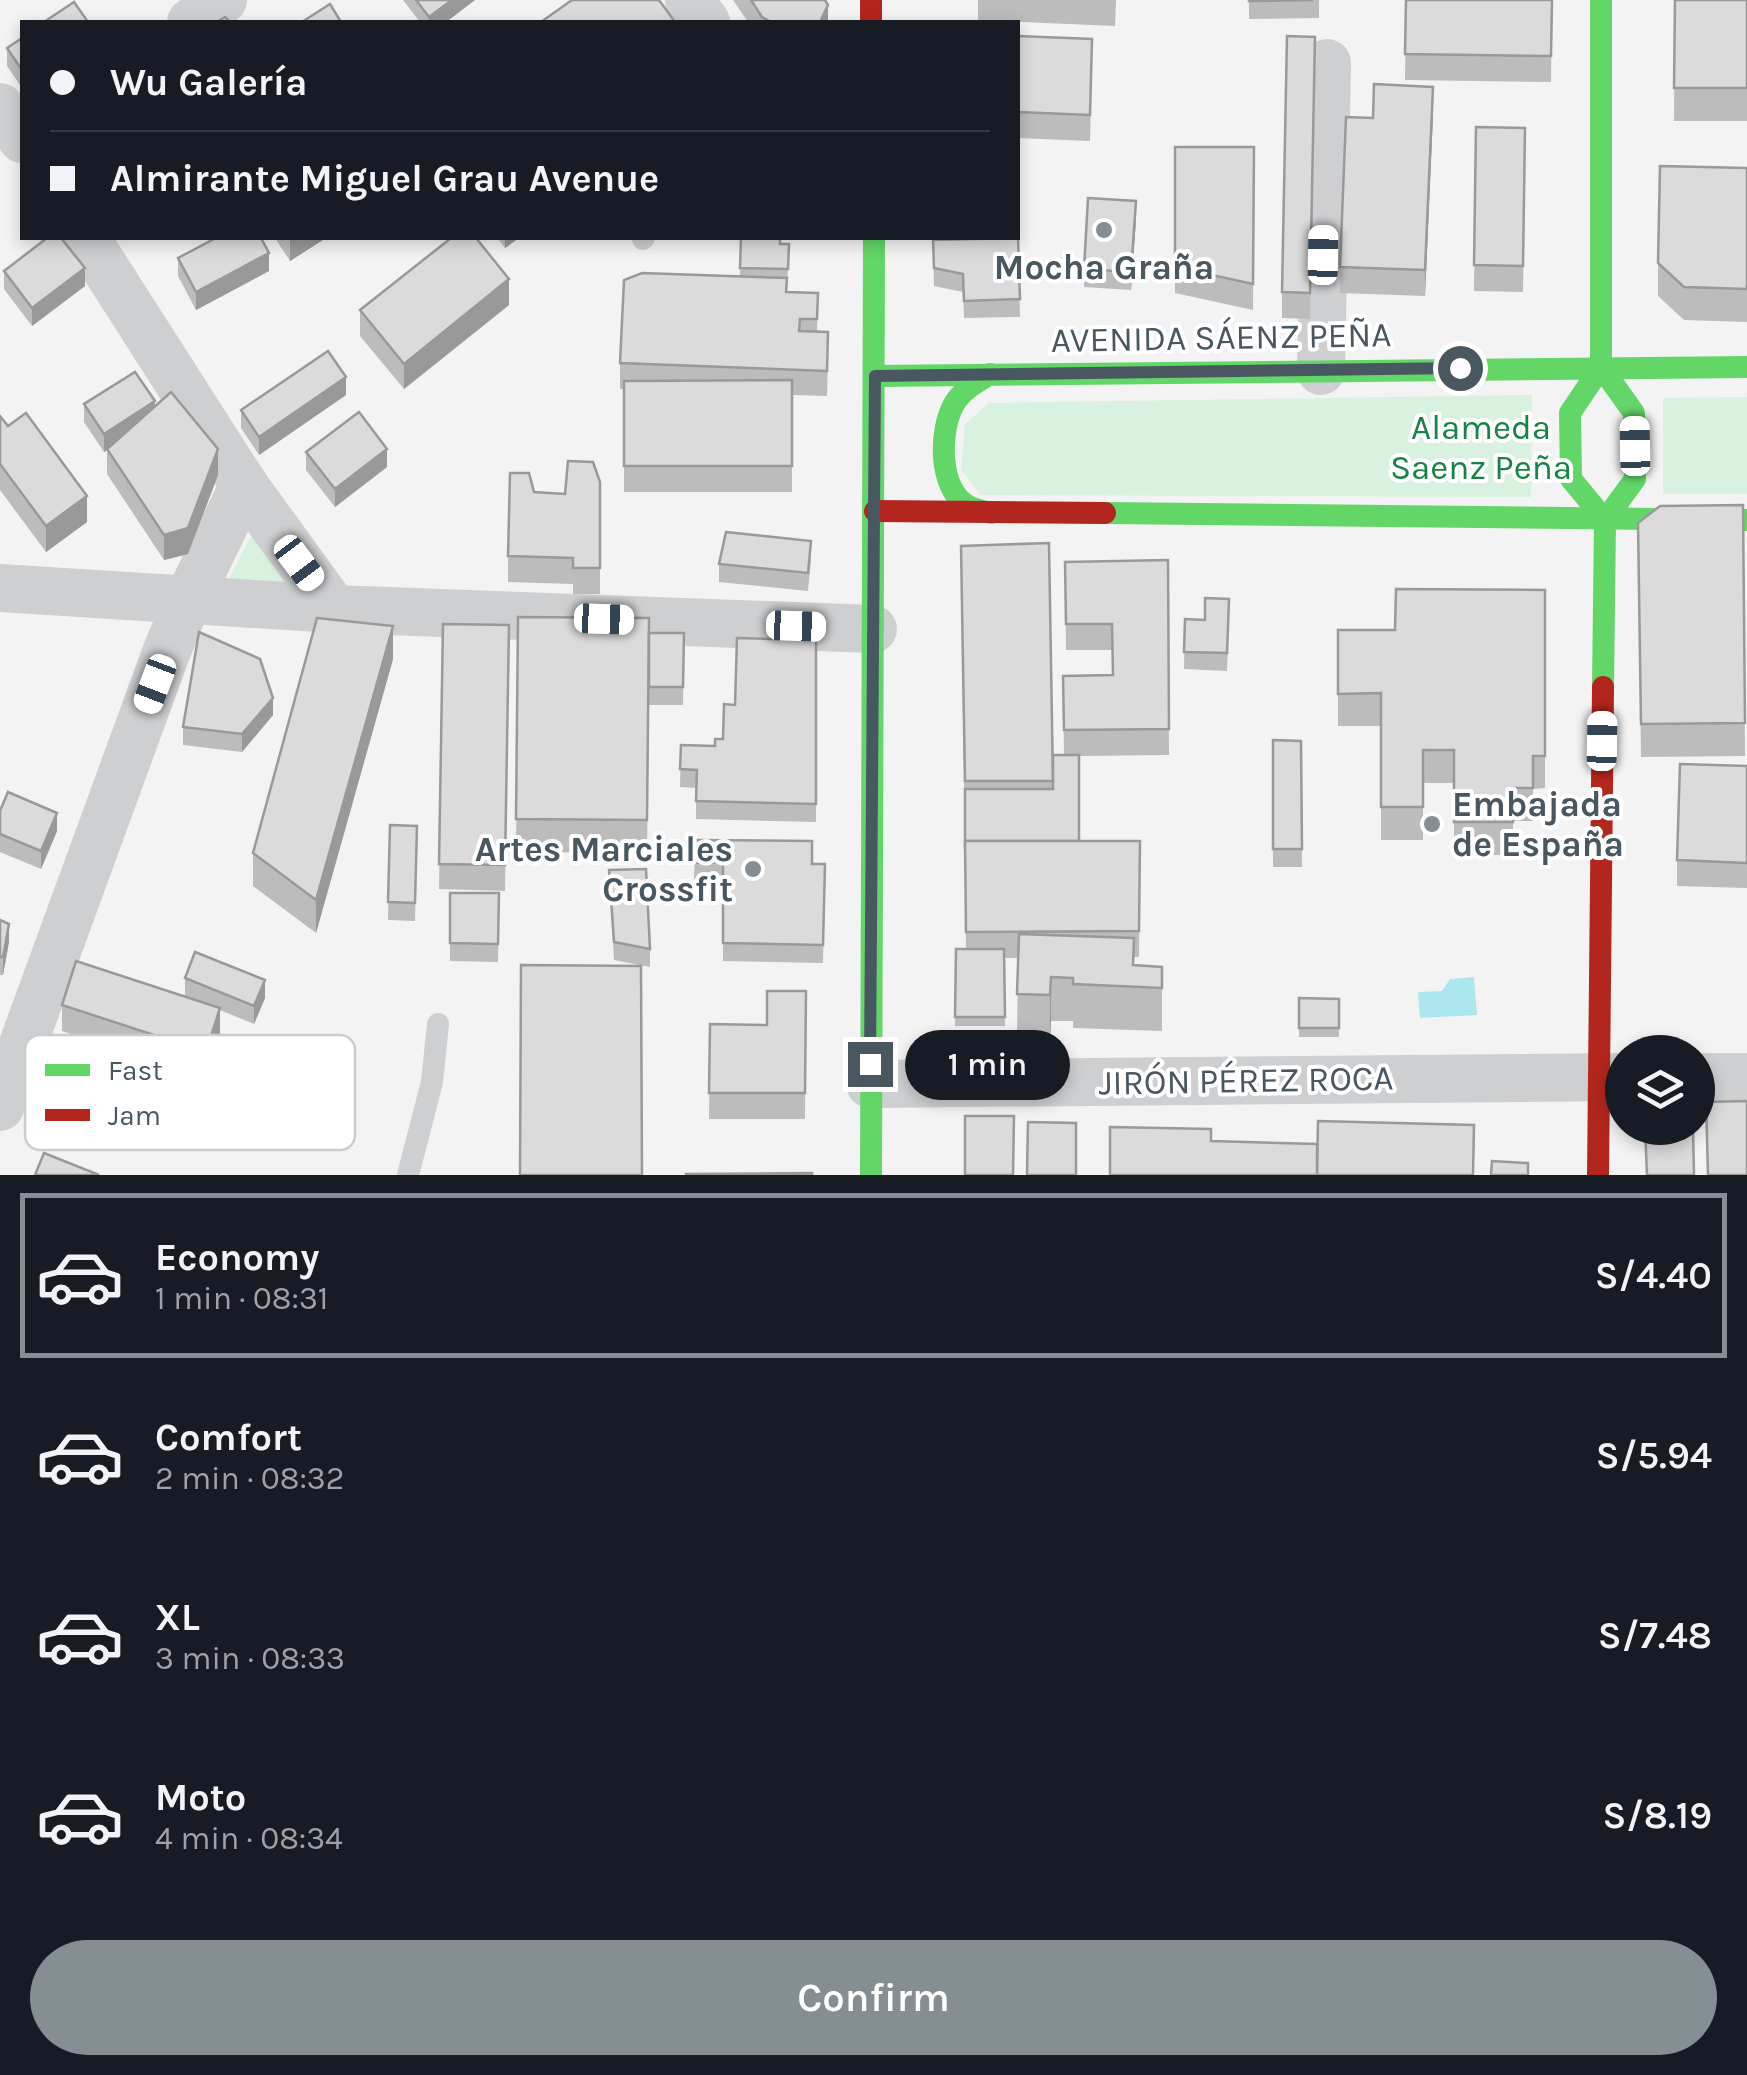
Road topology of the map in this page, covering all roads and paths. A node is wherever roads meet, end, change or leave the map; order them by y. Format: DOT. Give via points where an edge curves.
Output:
graph roads {
  1 [pos="223,0"];
  2 [pos="689,0"];
  3 [pos="1601,0"];
  4 [pos="194,20"];
  5 [pos="704,20"];
  6 [pos="1327,62"];
  7 [pos="0,107"];
  8 [pos="20,136"];
  9 [pos="87,240"];
  10 [pos="874,240"];
  11 [pos="1601,366"];
  12 [pos="1747,366"];
  13 [pos="1321,371"];
  14 [pos="990,374"];
  15 [pos="875,376"];
  16 [pos="244,485"];
  17 [pos="875,511"];
  18 [pos="991,513"];
  19 [pos="1605,520"];
  20 [pos="1747,520"];
  21 [pos="0,588"];
  22 [pos="187,602"];
  23 [pos="334,609"];
  24 [pos="873,629"];
  25 [pos="17,1014"];
  26 [pos="438,1024"];
  27 [pos="1610,1035"];
  28 [pos="1605,1077"];
  29 [pos="1715,1077"];
  30 [pos="1747,1077"];
  31 [pos="870,1084"];
  32 [pos="0,1106"];
  33 [pos="1605,1118"];
  34 [pos="408,1175"];
  35 [pos="870,1175"];
  36 [pos="1598,1175"];
  1 -- 4 [label="street"];
  2 -- 5 [label="street"];
  3 -- 11 [label="main road"];
  6 -- 13 [label="street"];
  7 -- 8 [label="street"];
  9 -- 16 [label="street"];
  10 -- 15 [label="main road"];
  11 -- 12 [label="main road, AVENIDA SÁENZ PEÑA"];
  11 -- 13 [label="main road, AVENIDA SÁENZ PEÑA"];
  11 -- 19 [label="main road" via="1634,414 1636,479"];
  11 -- 19 [label="main road" via="1570,413 1570,430 1572,479"];
  13 -- 14 [label="main road, AVENIDA SÁENZ PEÑA"];
  14 -- 15 [label="main road, AVENIDA SÁENZ PEÑA"];
  14 -- 18 [label="main road" via="954,404 946,445 954,492 968,506"];
  15 -- 17 [label="main road"];
  16 -- 22 [label="street"];
  16 -- 23 [label="street"];
  17 -- 18 [label="main road"];
  17 -- 24 [label="main road"];
  18 -- 19 [label="main road"];
  19 -- 20 [label="main road"];
  19 -- 27 [label="main road"];
  21 -- 22 [label="street"];
  22 -- 23 [label="street"];
  22 -- 25 [label="street"];
  23 -- 24 [label="street"];
  24 -- 31 [label="main road"];
  25 -- 32 [label="street"];
  26 -- 34 [label="lane" via="432,1082"];
  28 -- 31 [label="street, JIRÓN PÉREZ ROCA"];
  29 -- 30 [label="street"];
  31 -- 35 [label="main road"];
  33 -- 36 [label="main road"];
}
